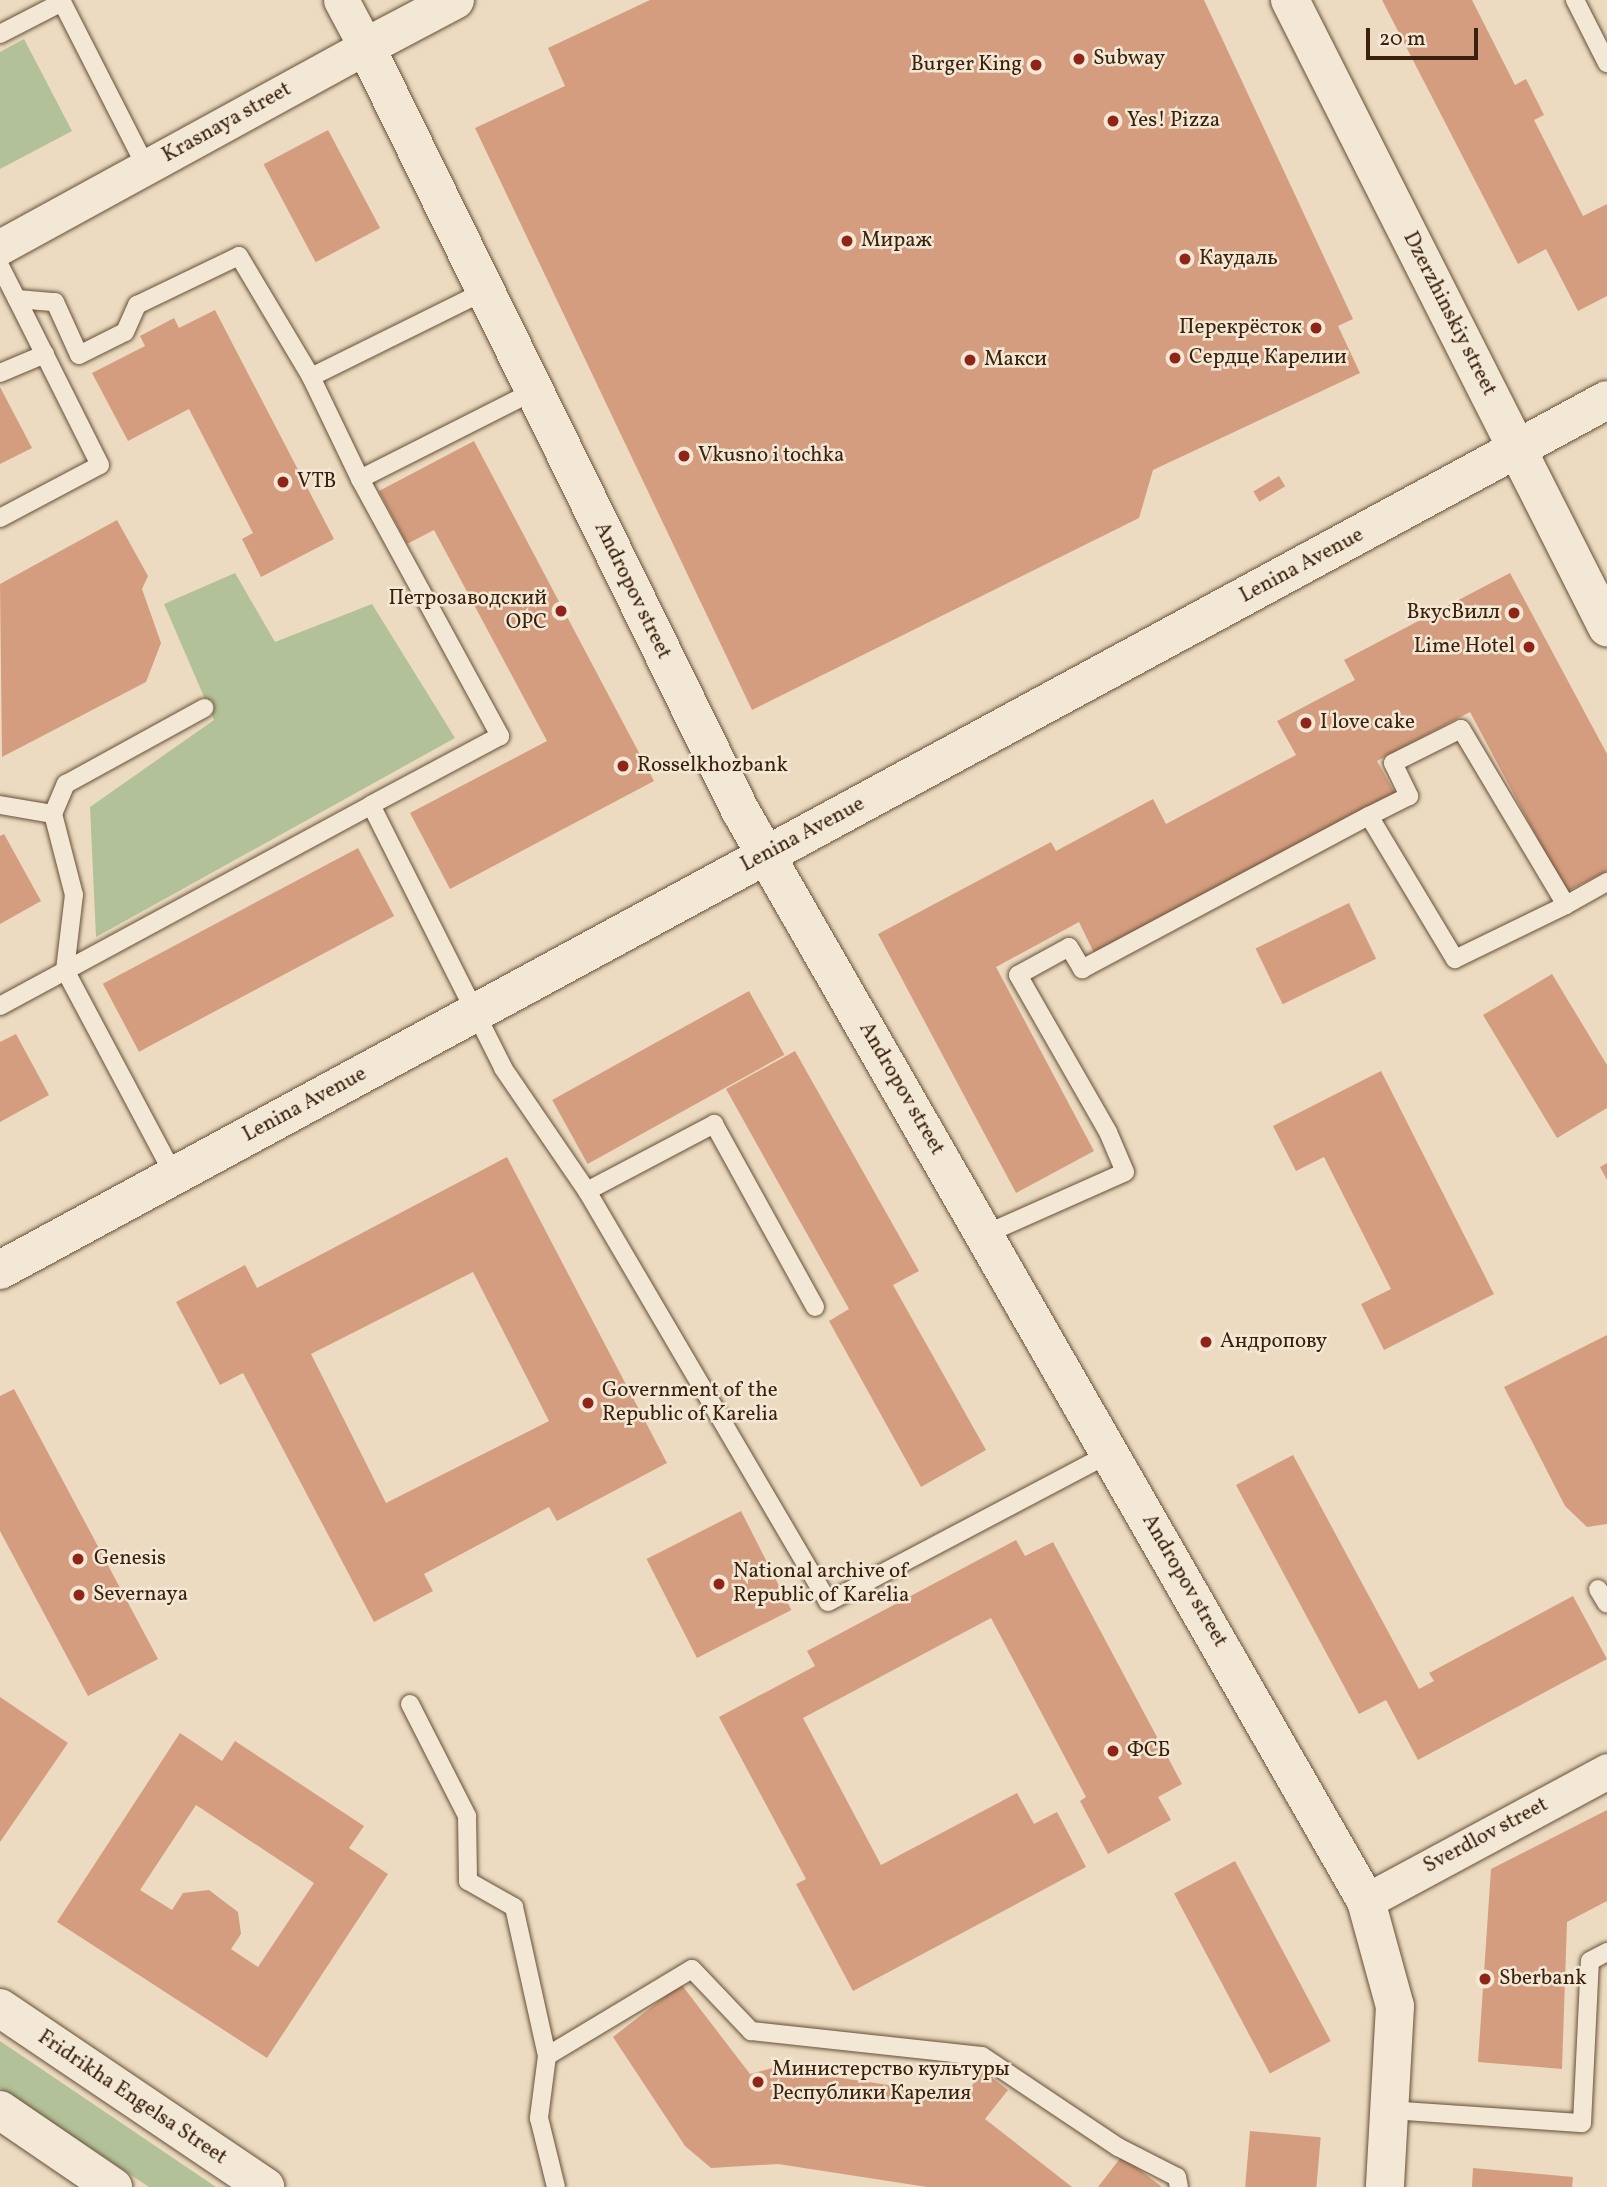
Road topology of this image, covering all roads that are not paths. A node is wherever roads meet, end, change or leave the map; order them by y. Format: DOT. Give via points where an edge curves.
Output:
graph roads {
  1 [pos="341,0"];
  2 [pos="455,0"];
  3 [pos="1290,0"];
  4 [pos="1575,0"];
  5 [pos="62,1"];
  6 [pos="0,34"];
  7 [pos="366,47"];
  8 [pos="1607,63"];
  9 [pos="146,167"];
  10 [pos="0,247"];
  11 [pos="0,266"];
  12 [pos="485,290"];
  13 [pos="18,299"];
  14 [pos="45,354"];
  15 [pos="0,373"];
  16 [pos="311,377"];
  17 [pos="534,391"];
  18 [pos="1607,400"];
  19 [pos="1516,450"];
  20 [pos="360,479"];
  21 [pos="0,518"];
  22 [pos="1607,627"];
  23 [pos="204,708"];
  24 [pos="0,805"];
  25 [pos="371,805"];
  26 [pos="53,814"];
  27 [pos="1369,816"];
  28 [pos="764,854"];
  29 [pos="1607,883"];
  30 [pos="1566,905"];
  31 [pos="65,970"];
  32 [pos="0,1006"];
  33 [pos="476,1013"];
  34 [pos="174,1175"];
  35 [pos="587,1191"];
  36 [pos="986,1234"];
  37 [pos="0,1270"];
  38 [pos="815,1307"];
  39 [pos="1111,1453"];
  40 [pos="410,1704"];
  41 [pos="1607,1771"];
  42 [pos="1366,1901"];
  43 [pos="1607,1952"];
  44 [pos="0,2008"];
  45 [pos="547,2056"];
  46 [pos="1389,2109"];
  47 [pos="0,2110"];
  48 [pos="113,2187"];
  49 [pos="265,2187"];
  50 [pos="556,2187"];
  51 [pos="1179,2187"];
  52 [pos="1385,2187"];
  1 -- 7 [label="street, Andropov street"];
  2 -- 7 [label="street, Krasnaya street"];
  3 -- 19 [label="street, Dzerzhinskiy street"];
  4 -- 8 [label="lane"];
  5 -- 6 [label="lane"];
  5 -- 9 [label="lane"];
  7 -- 9 [label="street, Krasnaya street"];
  7 -- 12 [label="street, Andropov street"];
  9 -- 10 [label="street, Krasnaya street"];
  11 -- 13 [label="lane"];
  12 -- 16 [label="lane"];
  12 -- 17 [label="street, Andropov street"];
  13 -- 14 [label="lane"];
  13 -- 16 [label="lane" via="55,302 79,355 125,332 137,305 239,256"];
  14 -- 15 [label="lane"];
  14 -- 21 [label="lane" via="100,466"];
  16 -- 20 [label="lane"];
  17 -- 20 [label="lane"];
  17 -- 28 [label="street, Andropov street"];
  18 -- 19 [label="street, Lenina Avenue"];
  19 -- 22 [label="street, Dzerzhinskiy street"];
  19 -- 28 [label="street, Lenina Avenue"];
  20 -- 25 [label="lane" via="500,736"];
  23 -- 26 [label="lane" via="66,784"];
  24 -- 26 [label="lane"];
  25 -- 31 [label="lane"];
  25 -- 33 [label="lane"];
  26 -- 31 [label="lane" via="74,895"];
  27 -- 30 [label="lane" via="1455,958"];
  27 -- 30 [label="lane" via="1409,796 1393,763 1461,729"];
  27 -- 36 [label="lane" via="1082,969 1069,947 1018,975 1108,1132 1125,1172"];
  28 -- 33 [label="street, Lenina Avenue"];
  28 -- 36 [label="street, Andropov street"];
  29 -- 30 [label="lane"];
  31 -- 32 [label="lane"];
  31 -- 34 [label="lane"];
  33 -- 34 [label="street, Lenina Avenue"];
  33 -- 35 [label="lane" via="503,1068"];
  34 -- 37 [label="street, Lenina Avenue"];
  35 -- 38 [label="lane" via="714,1124"];
  35 -- 39 [label="lane" via="828,1602"];
  36 -- 39 [label="street, Andropov street"];
  39 -- 42 [label="street, Andropov street"];
  40 -- 45 [label="lane" via="467,1816 468,1881 514,1907"];
  41 -- 42 [label="street, Sverdlov street"];
  42 -- 46 [label="street, Andropov street" via="1395,2006"];
  43 -- 46 [label="lane" via="1590,1961 1582,2123"];
  44 -- 49 [label="street, Fridrikha Engelsa Street"];
  45 -- 50 [label="lane" via="539,2119"];
  45 -- 51 [label="lane" via="692,1969 751,2031 982,2056 1118,2147 1177,2177"];
  46 -- 52 [label="street, Andropov street"];
  47 -- 48 [label="street"];
}
